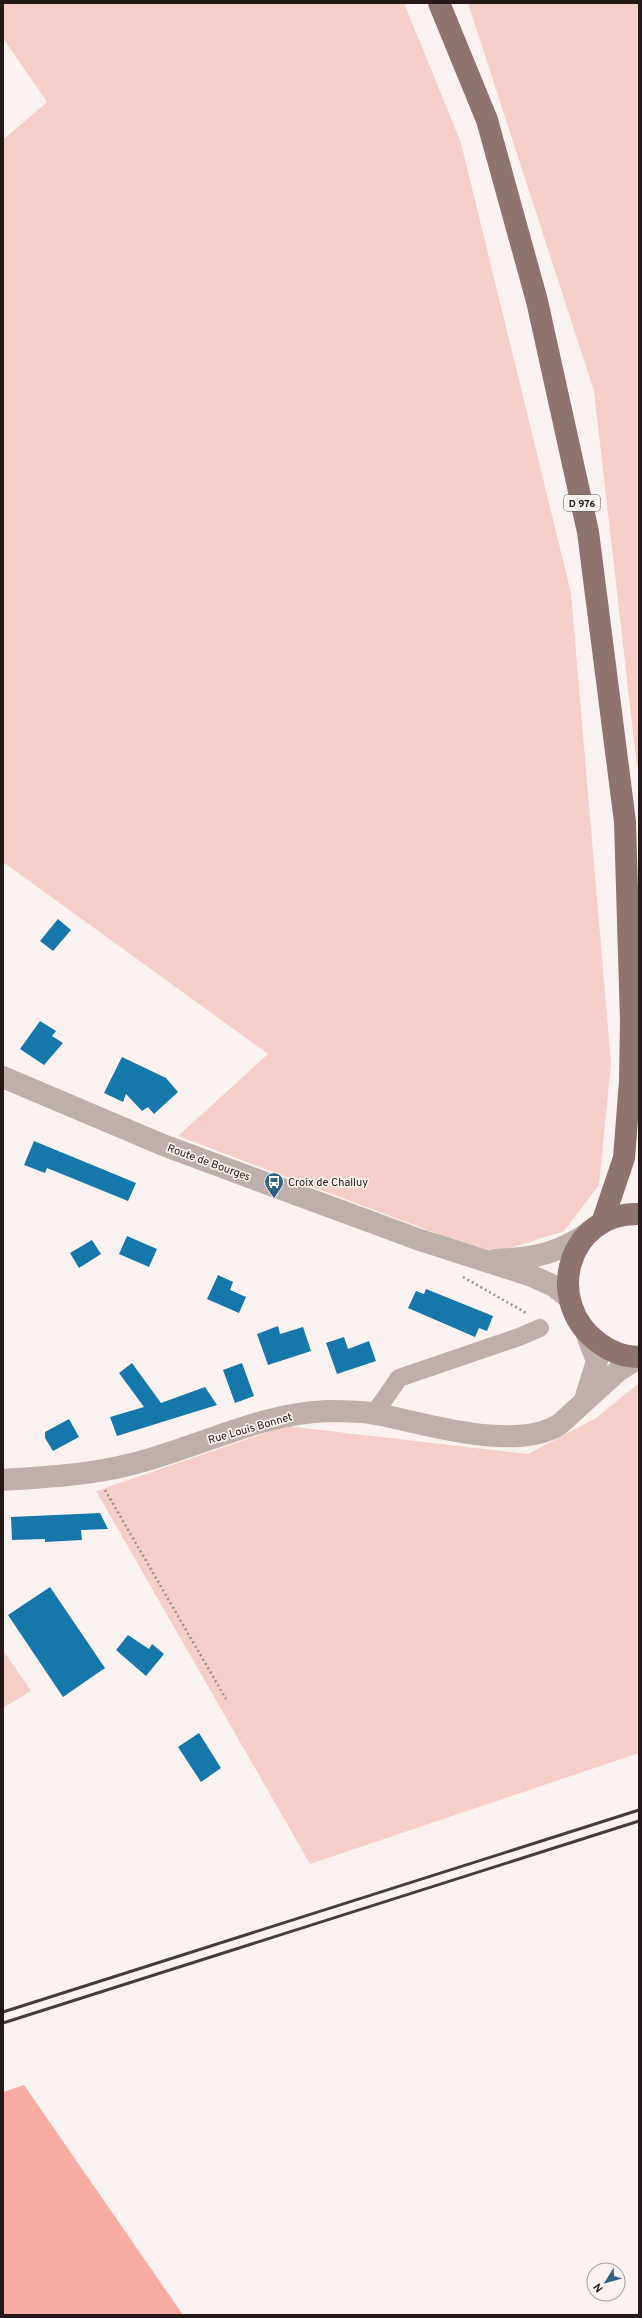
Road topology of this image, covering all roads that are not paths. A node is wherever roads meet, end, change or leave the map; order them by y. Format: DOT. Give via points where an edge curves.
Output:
graph roads {
  1 [pos="439,3"];
  2 [pos="631,1021"];
  3 [pos="3,1077"];
  4 [pos="639,1098"];
  5 [pos="639,1214"];
  6 [pos="598,1226"];
  7 [pos="486,1260"];
  8 [pos="568,1297"];
  9 [pos="540,1328"];
  10 [pos="587,1335"];
  11 [pos="639,1358"];
  12 [pos="585,1401"];
  13 [pos="374,1414"];
  14 [pos="3,1480"];
  1 -- 2 [label="main road, D 976" via="487,120 537,301 588,532 625,822"];
  2 -- 4 [label="main road, D 976"];
  2 -- 6 [label="main road, D 976" via="630,1081 624,1158"];
  3 -- 7 [label="street, Route de Bourges" via="162,1145 417,1239"];
  5 -- 6 [label="main road" via="629,1213"];
  6 -- 7 [label="street, Route de Bourges" via="571,1245 550,1253 516,1259"];
  6 -- 8 [label="main road" via="578,1245 568,1269"];
  7 -- 8 [label="street, Route de Bourges" via="532,1276 554,1286"];
  8 -- 10 [label="main road" via="573,1314"];
  9 -- 13 [label="street" via="399,1378"];
  10 -- 11 [label="main road" via="610,1351"];
  10 -- 12 [label="street" via="597,1361"];
  11 -- 12 [label="street, Rue Louis Bonnet" via="618,1371"];
  12 -- 13 [label="street, Rue Louis Bonnet" via="551,1430 504,1437 451,1430"];
  13 -- 14 [label="street, Rue Louis Bonnet" via="328,1411 293,1415 132,1464 57,1477"];
}
